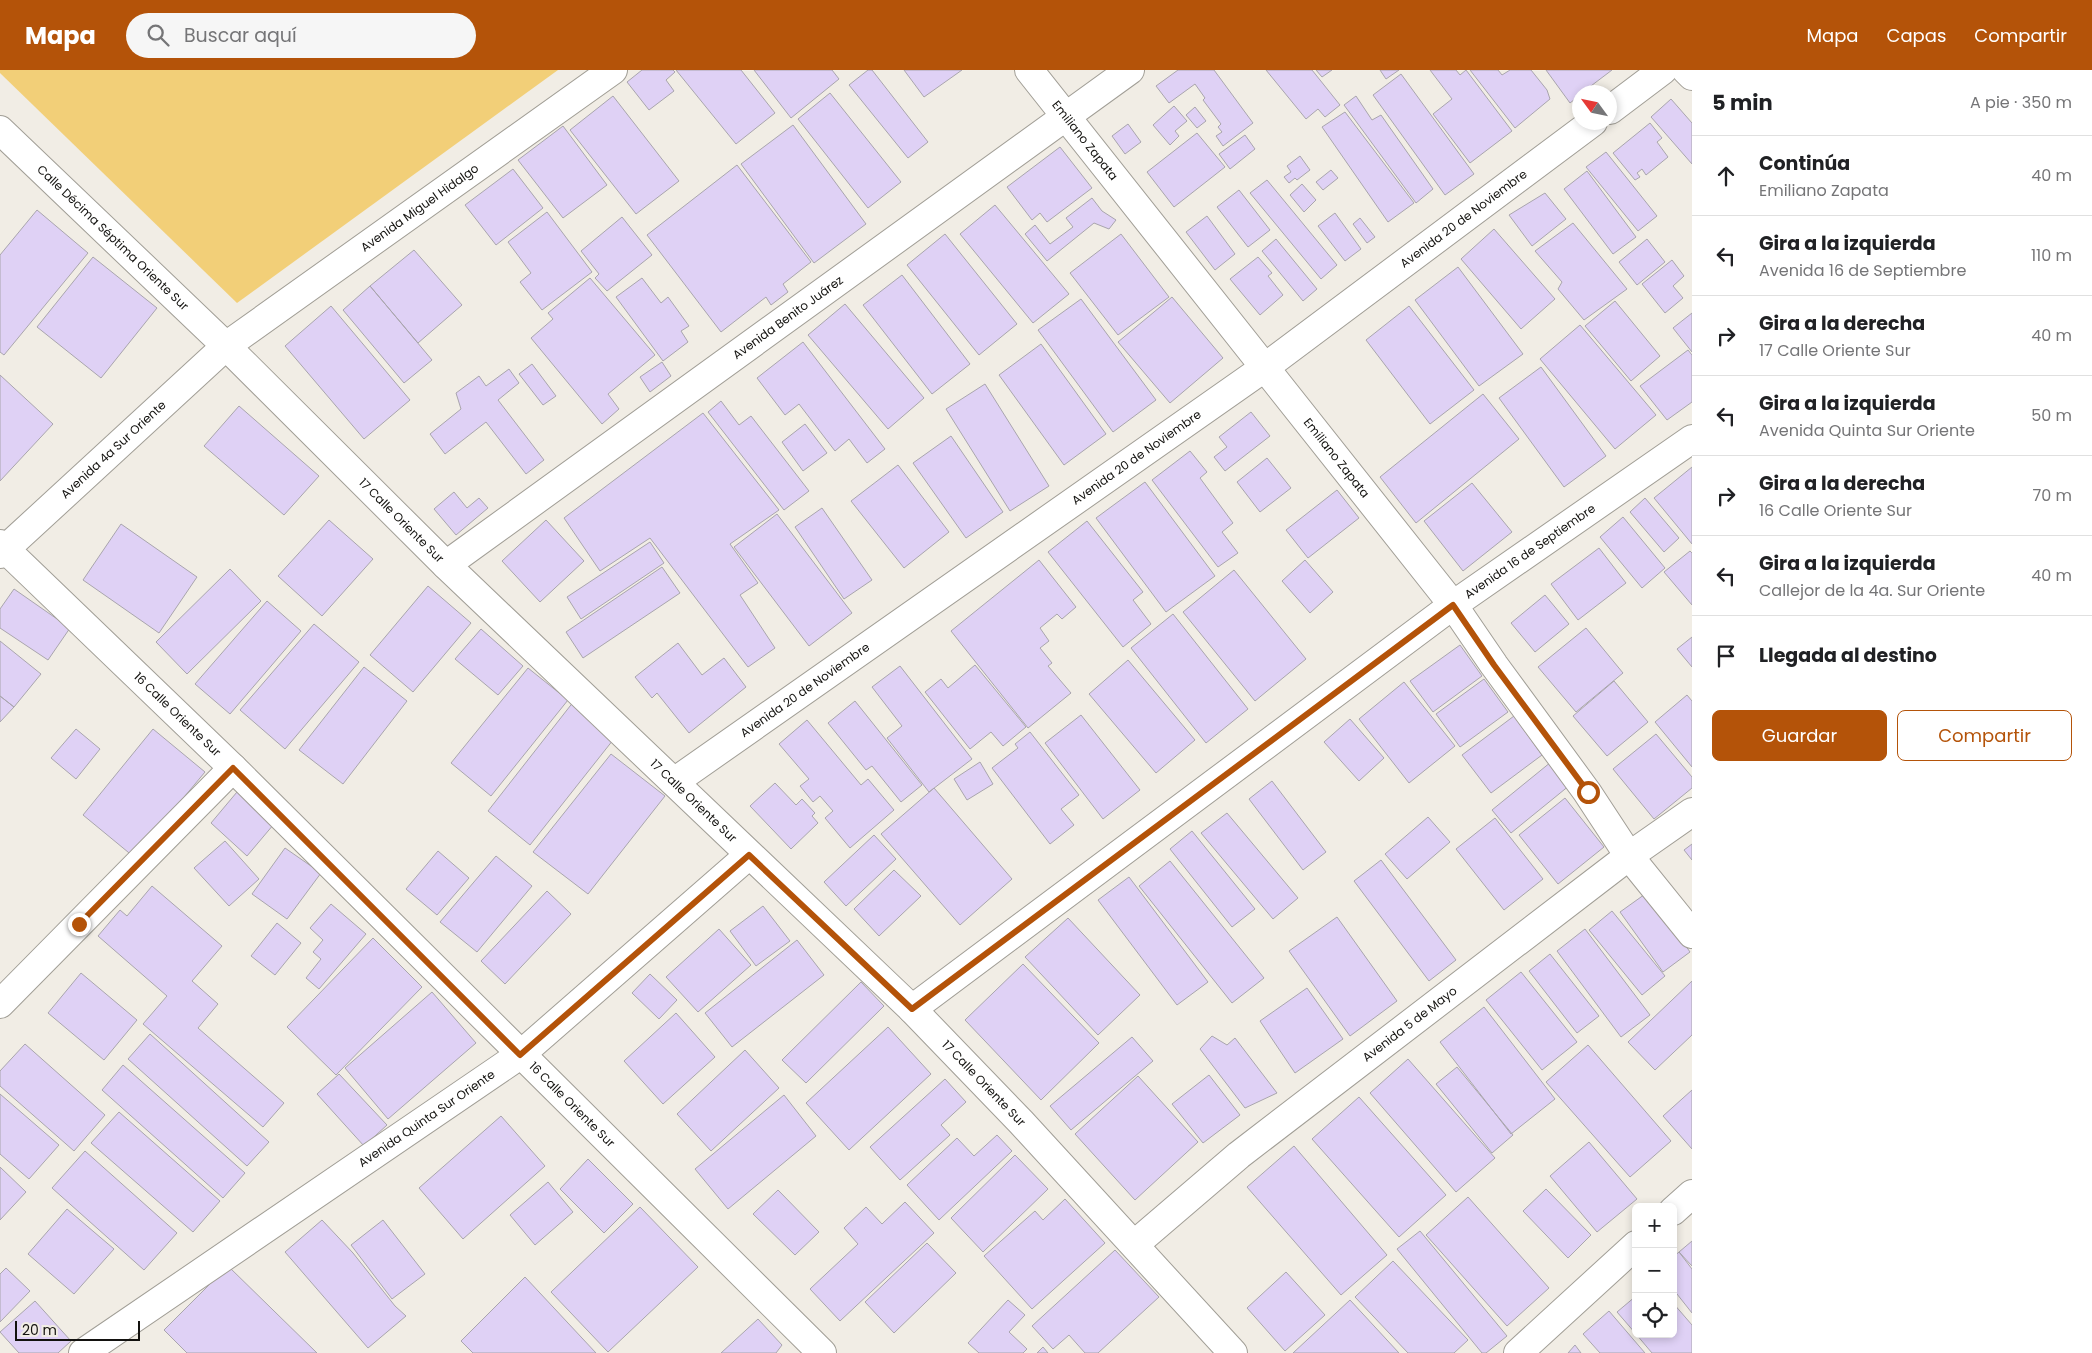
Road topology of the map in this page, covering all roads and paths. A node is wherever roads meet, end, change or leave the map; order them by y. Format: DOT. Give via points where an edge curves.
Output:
graph roads {
  1 [pos="613,70"];
  2 [pos="1029,70"];
  3 [pos="1130,70"];
  4 [pos="1663,70"];
  5 [pos="1686,70"];
  6 [pos="1692,76"];
  7 [pos="1617,105"];
  8 [pos="1066,116"];
  9 [pos="0,130"];
  10 [pos="1582,130"];
  11 [pos="226,346"];
  12 [pos="1264,368"];
  13 [pos="1692,439"];
  14 [pos="2,549"];
  15 [pos="446,565"];
  16 [pos="1453,605"];
  17 [pos="233,768"];
  18 [pos="674,782"];
  19 [pos="1692,812"];
  20 [pos="749,855"];
  21 [pos="1629,856"];
  22 [pos="1692,934"];
  23 [pos="0,1004"];
  24 [pos="912,1009"];
  25 [pos="520,1055"];
  26 [pos="1692,1194"];
  27 [pos="1677,1207"];
  28 [pos="1135,1244"];
  29 [pos="1633,1248"];
  30 [pos="83,1353"];
  31 [pos="822,1353"];
  32 [pos="1233,1353"];
  33 [pos="1518,1353"];
  1 -- 11 [label="street, Avenida Miguel Hidalgo"];
  2 -- 8 [label="street, Emiliano Zapata"];
  3 -- 8 [label="street, Avenida Benito Juárez"];
  4 -- 7 [label="street"];
  5 -- 6 [label="street"];
  8 -- 12 [label="street, Emiliano Zapata"];
  8 -- 15 [label="street, Avenida Benito Juárez"];
  9 -- 11 [label="street, Calle Décima Séptima Oriente Sur"];
  10 -- 12 [label="street, Avenida 20 de Noviembre"];
  11 -- 14 [label="street, Avenida 4a Sur Oriente"];
  11 -- 15 [label="street, 17 Calle Oriente Sur"];
  12 -- 16 [label="street, Emiliano Zapata"];
  12 -- 18 [label="street, Avenida 20 de Noviembre"];
  13 -- 16 [label="street, Avenida 16 de Septiembre"];
  14 -- 17 [label="street, 16 Calle Oriente Sur"];
  15 -- 18 [label="street, 17 Calle Oriente Sur"];
  16 -- 21 [label="street, Emiliano Zapata" via="1588,792"];
  16 -- 24 [label="street, Avenida 16 de Septiembre"];
  17 -- 23 [label="street"];
  17 -- 25 [label="street, 16 Calle Oriente Sur"];
  18 -- 20 [label="street, 17 Calle Oriente Sur"];
  19 -- 21 [label="street, Avenida 5 de Mayo"];
  20 -- 24 [label="street, 17 Calle Oriente Sur"];
  20 -- 25 [label="street, Avenida Quinta Sur Oriente"];
  21 -- 22 [label="street, Emiliano Zapata"];
  21 -- 28 [label="street, Avenida 5 de Mayo" via="1239,1155"];
  24 -- 28 [label="street, 17 Calle Oriente Sur"];
  25 -- 30 [label="street, Avenida Quinta Sur Oriente"];
  25 -- 31 [label="street, 16 Calle Oriente Sur"];
  26 -- 27 [label="street"];
  28 -- 32 [label="street, 17 Calle Oriente Sur"];
  29 -- 33 [label="street"];
}
